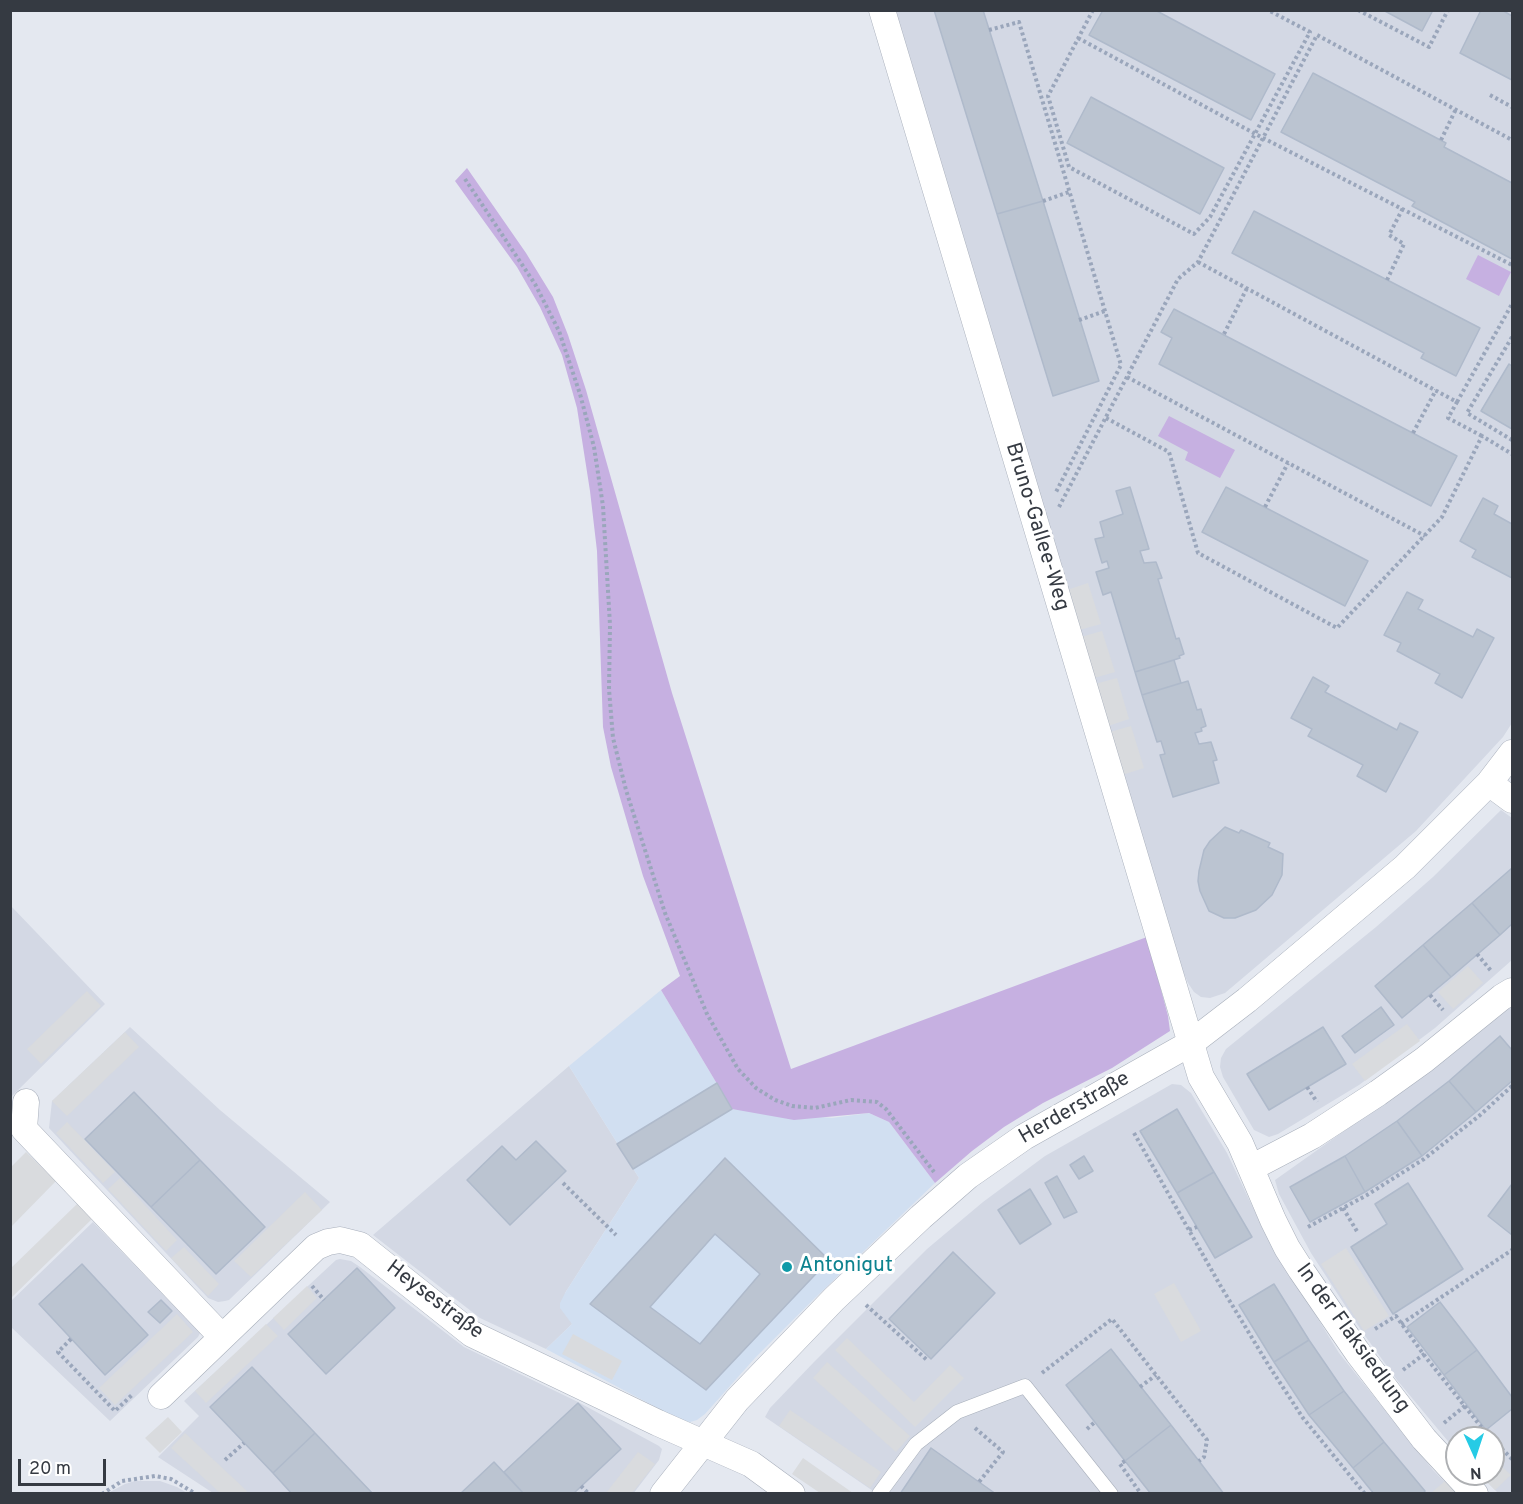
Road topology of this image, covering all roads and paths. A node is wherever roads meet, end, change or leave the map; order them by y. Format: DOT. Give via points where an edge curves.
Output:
graph roads {
  1 [pos="882,10"];
  2 [pos="1093,10"];
  3 [pos="1269,10"];
  4 [pos="1358,10"];
  5 [pos="1448,10"];
  6 [pos="989,30"];
  7 [pos="1078,38"];
  8 [pos="1490,96"];
  9 [pos="1512,107"];
  10 [pos="1456,109"];
  11 [pos="1256,134"];
  12 [pos="1263,138"];
  13 [pos="1441,140"];
  14 [pos="1512,140"];
  15 [pos="465,179"];
  16 [pos="1070,192"];
  17 [pos="1043,201"];
  18 [pos="1403,208"];
  19 [pos="1198,262"];
  20 [pos="1512,265"];
  21 [pos="1387,280"];
  22 [pos="1247,288"];
  23 [pos="1512,304"];
  24 [pos="1105,311"];
  25 [pos="1079,320"];
  26 [pos="1224,334"];
  27 [pos="1512,337"];
  28 [pos="1127,377"];
  29 [pos="1436,390"];
  30 [pos="1457,402"];
  31 [pos="1106,418"];
  32 [pos="1413,433"];
  33 [pos="1482,436"];
  34 [pos="1512,440"];
  35 [pos="1512,454"];
  36 [pos="1288,463"];
  37 [pos="1265,507"];
  38 [pos="1035,522"];
  39 [pos="1425,536"];
  40 [pos="1512,753"];
  41 [pos="1489,783"];
  42 [pos="1512,800"];
  43 [pos="1477,954"];
  44 [pos="1506,986"];
  45 [pos="1430,995"];
  46 [pos="1444,1012"];
  47 [pos="1191,1043"];
  48 [pos="1512,1086"];
  49 [pos="26,1102"];
  50 [pos="1134,1133"];
  51 [pos="1159,1162"];
  52 [pos="1153,1165"];
  53 [pos="1251,1168"];
  54 [pos="563,1183"];
  55 [pos="950,1192"];
  56 [pos="1340,1208"];
  57 [pos="1197,1227"];
  58 [pos="1305,1228"];
  59 [pos="1189,1230"];
  60 [pos="1358,1233"];
  61 [pos="616,1235"];
  62 [pos="1512,1250"];
  63 [pos="308,1281"];
  64 [pos="324,1300"];
  65 [pos="857,1309"];
  66 [pos="1401,1324"];
  67 [pos="1370,1332"];
  68 [pos="1257,1334"];
  69 [pos="222,1337"];
  70 [pos="1251,1337"];
  71 [pos="71,1339"];
  72 [pos="1425,1354"];
  73 [pos="928,1361"];
  74 [pos="1399,1373"];
  75 [pos="1156,1375"];
  76 [pos="1025,1386"];
  77 [pos="1140,1387"];
  78 [pos="1292,1389"];
  79 [pos="1286,1392"];
  80 [pos="161,1396"];
  81 [pos="1466,1405"];
  82 [pos="115,1411"];
  83 [pos="957,1413"];
  84 [pos="1441,1425"];
  85 [pos="1482,1426"];
  86 [pos="1331,1441"];
  87 [pos="243,1443"];
  88 [pos="703,1443"];
  89 [pos="1325,1446"];
  90 [pos="225,1460"];
  91 [pos="1125,1461"];
  92 [pos="1199,1461"];
  93 [pos="980,1482"];
  94 [pos="581,1486"];
  95 [pos="102,1494"];
  96 [pos="196,1494"];
  97 [pos="589,1494"];
  98 [pos="663,1494"];
  99 [pos="792,1494"];
  100 [pos="879,1494"];
  101 [pos="1111,1494"];
  102 [pos="1141,1494"];
  103 [pos="1365,1494"];
  104 [pos="1475,1494"];
  1 -- 38 [label="street, Bruno-Gallee-Weg"];
  2 -- 7 [label="path"];
  3 -- 11 [label="path" via="1310,32"];
  4 -- 5 [label="path" via="1429,47"];
  6 -- 16 [label="path" via="1019,22"];
  7 -- 11 [label="path"];
  7 -- 11 [label="path" via="1048,96 1070,167 1194,234 1210,217"];
  8 -- 9 [label="path"];
  10 -- 12 [label="path" via="1317,35"];
  10 -- 13 [label="path"];
  10 -- 14 [label="path"];
  11 -- 12 [label="path"];
  12 -- 18 [label="path"];
  12 -- 19 [label="path"];
  15 -- 55 [label="path" via="535,284 559,331 580,394 594,447 603,506 613,738 665,913 708,1014 738,1069 756,1088 792,1107 814,1108 851,1100 877,1102"];
  16 -- 17 [label="path"];
  16 -- 24 [label="path"];
  18 -- 20 [label="path"];
  18 -- 21 [label="path" via="1389,236 1404,244"];
  19 -- 22 [label="path"];
  19 -- 28 [label="path" via="1178,279"];
  22 -- 26 [label="path"];
  22 -- 29 [label="path"];
  23 -- 30 [label="path"];
  24 -- 25 [label="path"];
  24 -- 38 [label="path" via="1121,365 1048,508"];
  27 -- 34 [label="path" via="1467,413"];
  28 -- 31 [label="path"];
  28 -- 36 [label="path"];
  29 -- 30 [label="path"];
  29 -- 32 [label="path"];
  30 -- 33 [label="path" via="1448,418"];
  31 -- 38 [label="path" via="1050,525"];
  31 -- 39 [label="path" via="1169,452 1198,553 1337,628"];
  33 -- 35 [label="path"];
  33 -- 39 [label="path" via="1442,517"];
  36 -- 37 [label="path"];
  36 -- 39 [label="path"];
  38 -- 47 [label="street, Bruno-Gallee-Weg"];
  40 -- 41 [label="street, Herderstraße"];
  41 -- 42 [label="street"];
  41 -- 47 [label="street, Herderstraße" via="1397,874"];
  43 -- 44 [label="path"];
  44 -- 53 [label="street" via="1502,997 1424,1060 1312,1136"];
  45 -- 46 [label="path"];
  47 -- 53 [label="street, In der Flaksiedlung" via="1201,1077"];
  47 -- 55 [label="street, Herderstraße" via="1024,1137"];
  48 -- 56 [label="path" via="1424,1159"];
  49 -- 69 [label="street" via="24,1129"];
  50 -- 52 [label="path"];
  51 -- 52 [label="path"];
  52 -- 59 [label="path"];
  53 -- 104 [label="street, In der Flaksiedlung" via="1287,1248 1341,1327 1431,1448"];
  54 -- 61 [label="path"];
  55 -- 88 [label="street, Herderstraße" via="834,1299 737,1400"];
  56 -- 58 [label="path"];
  56 -- 60 [label="path"];
  57 -- 59 [label="path"];
  59 -- 70 [label="path"];
  62 -- 66 [label="path"];
  63 -- 64 [label="path"];
  65 -- 73 [label="path" via="863,1302"];
  66 -- 67 [label="path" via="1395,1316"];
  66 -- 72 [label="path"];
  68 -- 70 [label="path"];
  69 -- 80 [label="street, Heysestraße"];
  69 -- 88 [label="street, Heysestraße" via="316,1248 340,1240 360,1245 472,1334"];
  70 -- 79 [label="path"];
  71 -- 82 [label="path" via="58,1352"];
  72 -- 74 [label="path"];
  72 -- 81 [label="path"];
  75 -- 76 [label="path" via="1112,1319"];
  75 -- 77 [label="path"];
  75 -- 92 [label="path" via="1207,1440 1204,1457"];
  76 -- 83 [label="lane"];
  76 -- 101 [label="lane"];
  78 -- 79 [label="path"];
  79 -- 89 [label="path"];
  81 -- 84 [label="path"];
  81 -- 85 [label="path"];
  83 -- 93 [label="path" via="1003,1452"];
  83 -- 100 [label="lane" via="916,1444"];
  86 -- 89 [label="path"];
  87 -- 90 [label="path"];
  88 -- 98 [label="street, Herderstraße"];
  88 -- 99 [label="street, Heysestraße" via="751,1464"];
  89 -- 103 [label="path"];
  91 -- 102 [label="path" via="1120,1464"];
  94 -- 97 [label="path"];
  95 -- 96 [label="path" via="122,1481 155,1476 171,1479"];
}
